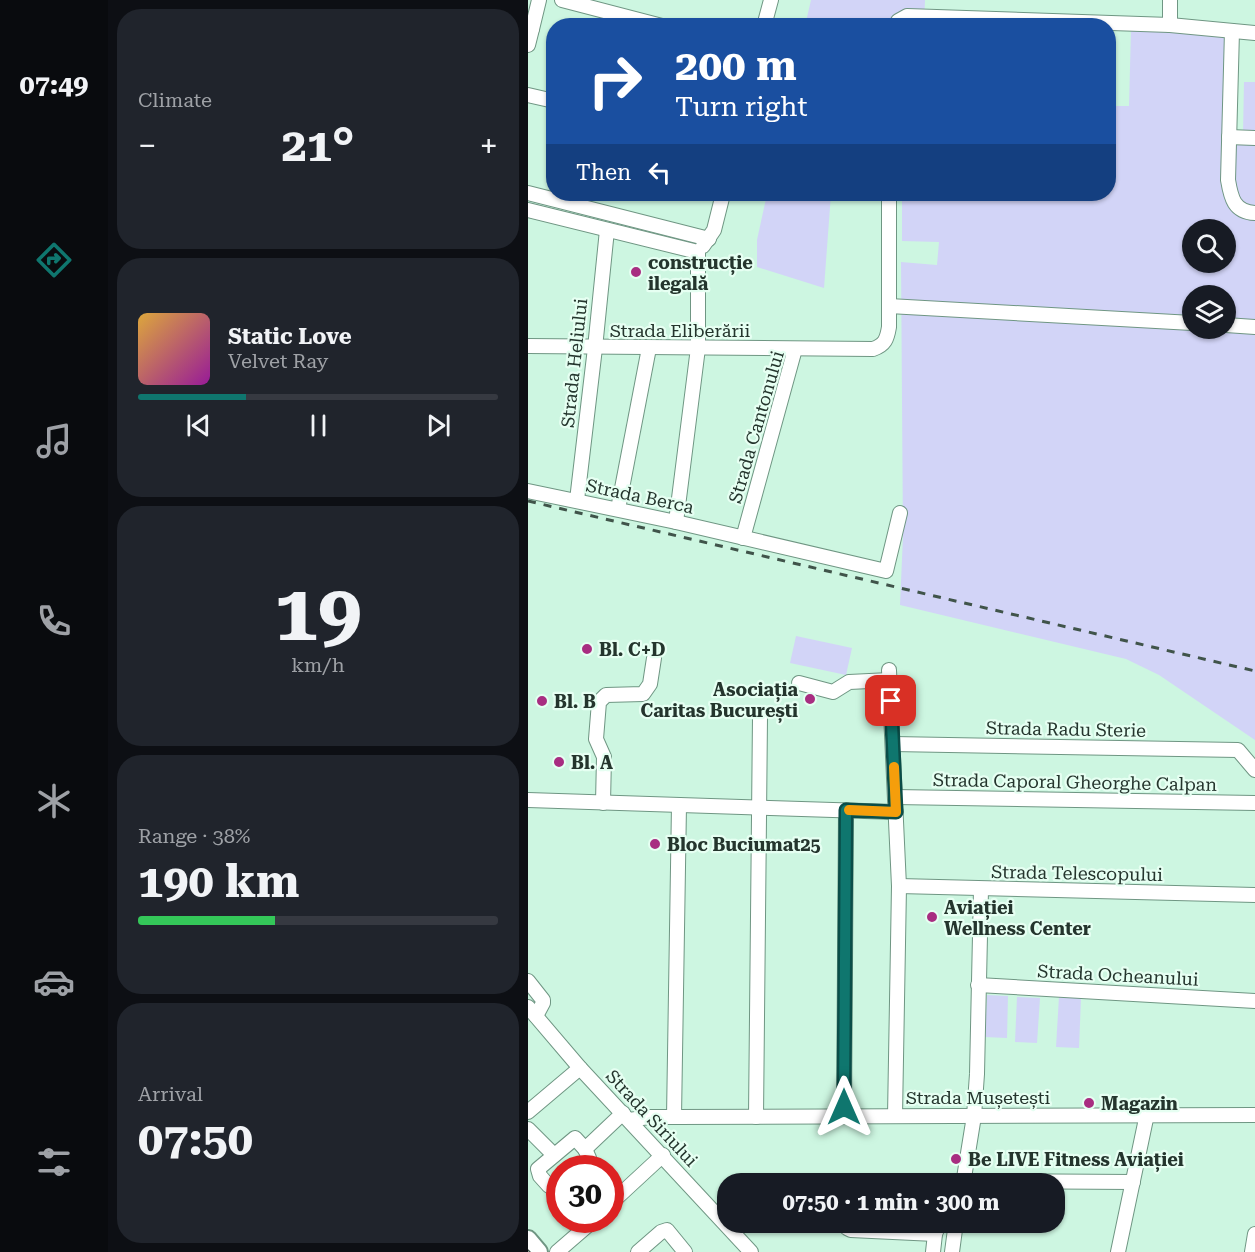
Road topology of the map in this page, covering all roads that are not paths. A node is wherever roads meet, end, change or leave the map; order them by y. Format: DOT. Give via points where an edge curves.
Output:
graph roads {
  1 [pos="539,0"];
  2 [pos="562,0"];
  3 [pos="771,0"];
  4 [pos="1170,0"];
  5 [pos="631,18"];
  6 [pos="766,18"];
  7 [pos="903,18"];
  8 [pos="965,18"];
  9 [pos="1116,23"];
  10 [pos="1170,25"];
  11 [pos="530,29"];
  12 [pos="1232,31"];
  13 [pos="1255,33"];
  14 [pos="528,45"];
  15 [pos="528,95"];
  16 [pos="546,99"];
  17 [pos="1229,137"];
  18 [pos="1255,138"];
  19 [pos="528,194"];
  20 [pos="546,198"];
  21 [pos="556,201"];
  22 [pos="721,201"];
  23 [pos="890,201"];
  24 [pos="528,210"];
  25 [pos="1255,213"];
  26 [pos="607,230"];
  27 [pos="709,239"];
  28 [pos="698,252"];
  29 [pos="889,306"];
  30 [pos="1182,322"];
  31 [pos="1236,326"];
  32 [pos="1255,327"];
  33 [pos="528,346"];
  34 [pos="595,348"];
  35 [pos="649,348"];
  36 [pos="698,348"];
  37 [pos="795,349"];
  38 [pos="528,491"];
  39 [pos="577,500"];
  40 [pos="618,509"];
  41 [pos="900,513"];
  42 [pos="676,522"];
  43 [pos="743,538"];
  44 [pos="654,658"];
  45 [pos="799,683"];
  46 [pos="760,717"];
  47 [pos="893,744"];
  48 [pos="1255,770"];
  49 [pos="528,800"];
  50 [pos="603,803"];
  51 [pos="1255,803"];
  52 [pos="679,805"];
  53 [pos="895,805"];
  54 [pos="758,807"];
  55 [pos="846,810"];
  56 [pos="899,886"];
  57 [pos="981,889"];
  58 [pos="1255,895"];
  59 [pos="528,981"];
  60 [pos="978,986"];
  61 [pos="1255,1000"];
  62 [pos="532,1012"];
  63 [pos="580,1068"];
  64 [pos="528,1112"];
  65 [pos="1147,1114"];
  66 [pos="1255,1115"];
  67 [pos="844,1116"];
  68 [pos="895,1116"];
  69 [pos="974,1116"];
  70 [pos="626,1117"];
  71 [pos="674,1117"];
  72 [pos="756,1117"];
  73 [pos="528,1129"];
  74 [pos="585,1149"];
  75 [pos="554,1155"];
  76 [pos="588,1155"];
  77 [pos="663,1155"];
  78 [pos="546,1162"];
  79 [pos="964,1173"];
  80 [pos="1065,1182"];
  81 [pos="1133,1182"];
  82 [pos="546,1183"];
  83 [pos="624,1191"];
  84 [pos="579,1233"];
  85 [pos="937,1233"];
  86 [pos="955,1233"];
  87 [pos="1255,1234"];
  88 [pos="528,1239"];
  89 [pos="649,1249"];
  90 [pos="539,1252"];
  91 [pos="557,1252"];
  92 [pos="686,1252"];
  93 [pos="751,1252"];
  94 [pos="933,1252"];
  95 [pos="952,1252"];
  96 [pos="1118,1252"];
  97 [pos="1251,1252"];
  1 -- 11 [label="street"];
  2 -- 5 [label="street"];
  3 -- 6 [label="street"];
  4 -- 10 [label="street"];
  7 -- 8 [label="street"];
  9 -- 10 [label="street"];
  10 -- 12 [label="street"];
  11 -- 14 [label="street"];
  12 -- 13 [label="street"];
  12 -- 17 [label="street"];
  15 -- 16 [label="street"];
  17 -- 18 [label="street"];
  17 -- 25 [label="street" via="1231,197 1236,207"];
  19 -- 20 [label="street"];
  21 -- 27 [label="street"];
  22 -- 27 [label="street"];
  23 -- 29 [label="street, Strada Cantonului"];
  24 -- 26 [label="street"];
  26 -- 28 [label="street"];
  26 -- 34 [label="street, Strada Heliului"];
  27 -- 28 [label="street"];
  28 -- 36 [label="street"];
  29 -- 30 [label="street"];
  29 -- 37 [label="street, Strada Cantonului" via="887,337 882,345 873,349"];
  31 -- 32 [label="street"];
  33 -- 34 [label="street, Strada Eliberării"];
  34 -- 35 [label="street, Strada Eliberării"];
  34 -- 39 [label="street, Strada Heliului"];
  35 -- 36 [label="street, Strada Eliberării"];
  35 -- 40 [label="street"];
  36 -- 37 [label="street, Strada Eliberării"];
  36 -- 42 [label="street"];
  37 -- 43 [label="street, Strada Cantonului"];
  38 -- 39 [label="street, Strada Berca"];
  39 -- 40 [label="street, Strada Berca"];
  40 -- 42 [label="street, Strada Berca"];
  41 -- 43 [label="street, Strada Berca" via="886,571"];
  42 -- 43 [label="street, Strada Berca"];
  44 -- 50 [label="street" via="650,684 643,694 606,695 599,702 596,739 604,757"];
  45 -- 47 [label="street" via="833,692 849,682 890,675"];
  46 -- 54 [label="street"];
  47 -- 48 [label="street, Strada Radu Sterie" via="1238,750"];
  47 -- 53 [label="street"];
  49 -- 50 [label="street, Strada Caporal Gheorghe Calpan"];
  50 -- 52 [label="street, Strada Caporal Gheorghe Calpan"];
  51 -- 53 [label="street, Strada Caporal Gheorghe Calpan"];
  52 -- 54 [label="street, Strada Caporal Gheorghe Calpan"];
  52 -- 71 [label="street"];
  53 -- 55 [label="street, Strada Caporal Gheorghe Calpan"];
  53 -- 56 [label="street"];
  54 -- 55 [label="street, Strada Caporal Gheorghe Calpan"];
  54 -- 72 [label="street"];
  55 -- 67 [label="street"];
  56 -- 57 [label="street, Strada Telescopului"];
  56 -- 68 [label="street"];
  57 -- 58 [label="street, Strada Telescopului"];
  57 -- 60 [label="street"];
  59 -- 62 [label="street" via="543,1000"];
  60 -- 61 [label="street, Strada Ocheanului"];
  60 -- 69 [label="street"];
  62 -- 63 [label="street, Strada Siriului"];
  63 -- 64 [label="street"];
  63 -- 70 [label="street, Strada Siriului"];
  65 -- 66 [label="street, Strada Mușetești"];
  65 -- 69 [label="street, Strada Mușetești"];
  65 -- 81 [label="street"];
  67 -- 68 [label="street, Strada Mușetești"];
  67 -- 72 [label="street, Strada Mușetești"];
  68 -- 69 [label="street, Strada Mușetești"];
  69 -- 79 [label="street"];
  70 -- 71 [label="street, Strada Mușetești"];
  70 -- 74 [label="street"];
  70 -- 77 [label="street, Strada Siriului"];
  71 -- 72 [label="street, Strada Mușetești"];
  73 -- 75 [label="street"];
  74 -- 75 [label="street" via="574,1138"];
  74 -- 76 [label="street"];
  77 -- 83 [label="street"];
  77 -- 93 [label="street, Strada Siriului"];
  78 -- 82 [label="street" via="538,1169"];
  80 -- 81 [label="street"];
  81 -- 96 [label="street"];
  84 -- 91 [label="street"];
  85 -- 94 [label="street"];
  86 -- 95 [label="street"];
  87 -- 97 [label="street"];
  88 -- 90 [label="main road"];
  89 -- 92 [label="street" via="667,1230"];
}
